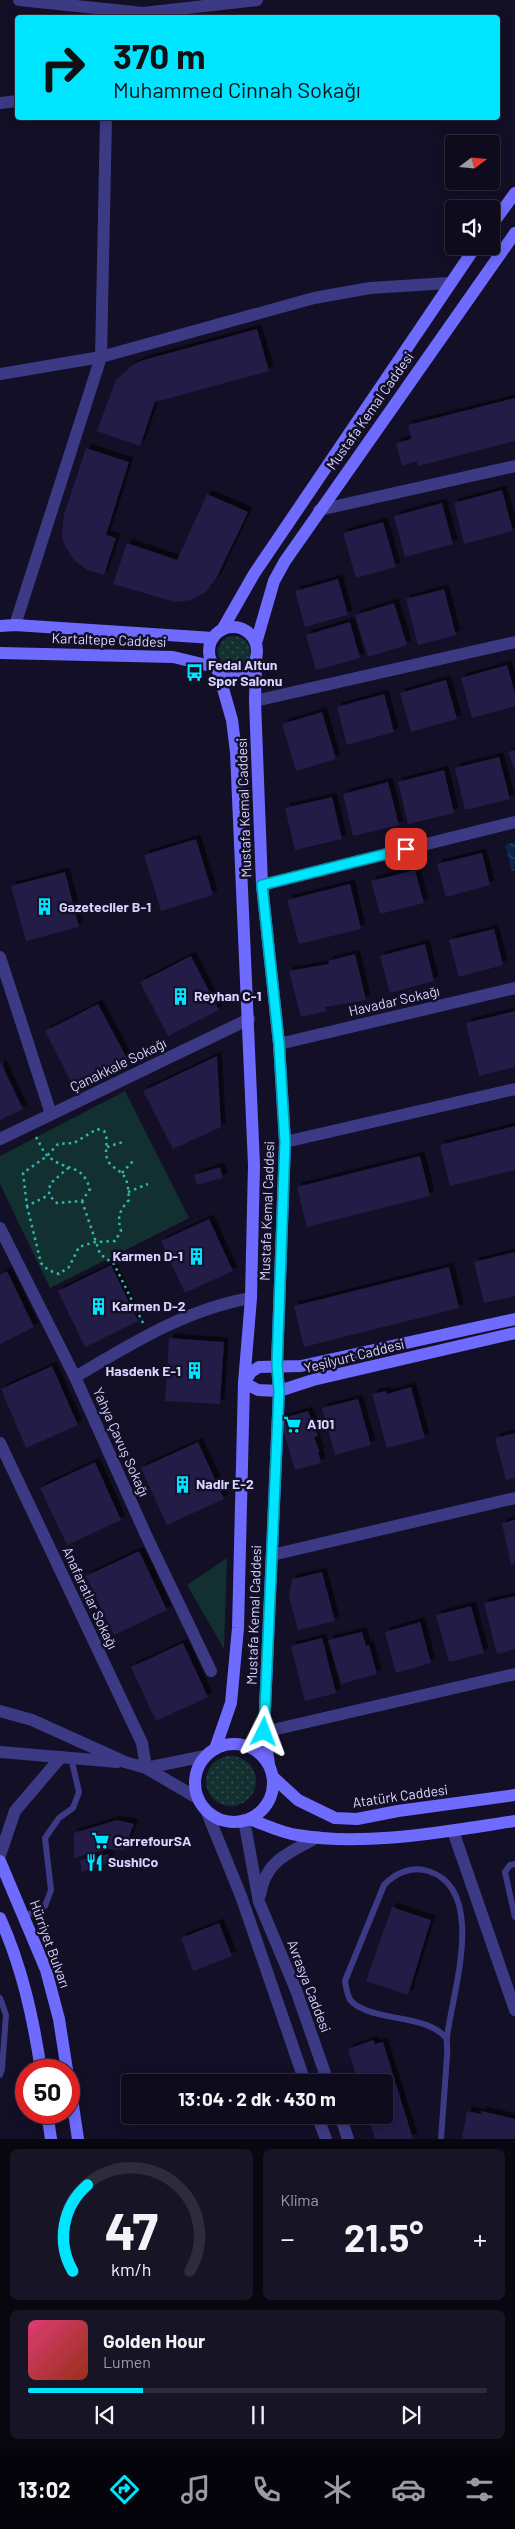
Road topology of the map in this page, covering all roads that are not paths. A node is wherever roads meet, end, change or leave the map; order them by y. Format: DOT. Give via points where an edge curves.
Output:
graph roads {
  1 [pos="19,0"];
  2 [pos="257,0"];
  3 [pos="238,1"];
  4 [pos="108,14"];
  5 [pos="15,102"];
  6 [pos="0,104"];
  7 [pos="106,120"];
  8 [pos="515,193"];
  9 [pos="500,214"];
  10 [pos="515,233"];
  11 [pos="470,255"];
  12 [pos="449,284"];
  13 [pos="101,357"];
  14 [pos="0,374"];
  15 [pos="515,466"];
  16 [pos="319,510"];
  17 [pos="15,625"];
  18 [pos="0,626"];
  19 [pos="217,634"];
  20 [pos="515,642"];
  21 [pos="256,643"];
  22 [pos="0,653"];
  23 [pos="256,658"];
  24 [pos="217,669"];
  25 [pos="255,701"];
  26 [pos="515,822"];
  27 [pos="262,885"];
  28 [pos="0,957"];
  29 [pos="515,988"];
  30 [pos="248,1019"];
  31 [pos="279,1044"];
  32 [pos="515,1089"];
  33 [pos="51,1114"];
  34 [pos="0,1139"];
  35 [pos="285,1142"];
  36 [pos="0,1228"];
  37 [pos="251,1298"];
  38 [pos="515,1319"];
  39 [pos="515,1333"];
  40 [pos="277,1365"];
  41 [pos="75,1377"];
  42 [pos="244,1382"];
  43 [pos="279,1391"];
  44 [pos="0,1443"];
  45 [pos="515,1498"];
  46 [pos="272,1555"];
  47 [pos="211,1670"];
  48 [pos="515,1674"];
  49 [pos="0,1711"];
  50 [pos="264,1732"];
  51 [pos="0,1752"];
  52 [pos="210,1752"];
  53 [pos="66,1757"];
  54 [pos="126,1762"];
  55 [pos="146,1768"];
  56 [pos="271,1770"];
  57 [pos="515,1796"];
  58 [pos="199,1799"];
  59 [pos="206,1810"];
  60 [pos="246,1820"];
  61 [pos="515,1821"];
  62 [pos="453,1831"];
  63 [pos="317,1837"];
  64 [pos="0,1855"];
  65 [pos="0,1861"];
  66 [pos="515,1864"];
  67 [pos="259,1902"];
  68 [pos="25,1916"];
  69 [pos="515,1917"];
  70 [pos="0,1918"];
  71 [pos="0,1998"];
  72 [pos="515,2010"];
  73 [pos="446,2039"];
  74 [pos="39,2059"];
  75 [pos="65,2059"];
  76 [pos="302,2074"];
  77 [pos="325,2074"];
  78 [pos="0,2075"];
  79 [pos="49,2124"];
  80 [pos="76,2124"];
  81 [pos="320,2124"];
  82 [pos="343,2124"];
  83 [pos="51,2139"];
  84 [pos="78,2139"];
  85 [pos="326,2139"];
  86 [pos="348,2139"];
  87 [pos="441,2139"];
  1 -- 4 [label="street"];
  2 -- 3 [label="street"];
  3 -- 4 [label="street"];
  5 -- 6 [label="street"];
  7 -- 13 [label="street"];
  8 -- 9 [label="main road"];
  10 -- 16 [label="main road, Mustafa Kemal Caddesi"];
  11 -- 12 [label="main road, Mustafa Kemal Caddesi"];
  12 -- 13 [label="street" via="370,288 314,298"];
  12 -- 19 [label="main road, Mustafa Kemal Caddesi"];
  13 -- 14 [label="street"];
  13 -- 17 [label="street"];
  15 -- 16 [label="street"];
  16 -- 21 [label="main road, Mustafa Kemal Caddesi" via="274,581"];
  17 -- 18 [label="main road, Kartaltepe Caddesi"];
  17 -- 19 [label="main road, Kartaltepe Caddesi"];
  19 -- 21 [label="main road" via="232,627 240,628"];
  19 -- 24 [label="main road" via="208,652"];
  20 -- 25 [label="street"];
  21 -- 23 [label="main road"];
  22 -- 24 [label="main road, Kartaltepe Caddesi" via="173,657"];
  23 -- 24 [label="main road" via="248,671 241,674 225,674"];
  23 -- 25 [label="main road, Mustafa Kemal Caddesi"];
  24 -- 30 [label="main road, Mustafa Kemal Caddesi" via="232,720 236,752"];
  25 -- 27 [label="main road, Mustafa Kemal Caddesi"];
  26 -- 27 [label="street"];
  27 -- 31 [label="main road, Mustafa Kemal Caddesi"];
  28 -- 33 [label="street"];
  29 -- 31 [label="street, Havadar Sokağı"];
  30 -- 33 [label="street, Çanakkale Sokağı"];
  30 -- 37 [label="main road, Mustafa Kemal Caddesi" via="254,1165"];
  31 -- 35 [label="main road, Mustafa Kemal Caddesi"];
  32 -- 35 [label="street"];
  33 -- 34 [label="street, Çanakkale Sokağı"];
  35 -- 40 [label="main road, Mustafa Kemal Caddesi"];
  36 -- 41 [label="street, Yahya Çavuş Sokağı"];
  37 -- 41 [label="street" via="194,1313 149,1334"];
  37 -- 42 [label="main road, Mustafa Kemal Caddesi"];
  38 -- 40 [label="main road, Yeşilyurt Caddesi" via="301,1366 288,1368"];
  39 -- 43 [label="main road, Yeşilyurt Caddesi" via="313,1380"];
  40 -- 42 [label="main road, Yeşilyurt Caddesi" via="259,1367"];
  40 -- 43 [label="main road, Mustafa Kemal Caddesi"];
  41 -- 47 [label="street, Yahya Çavuş Sokağı"];
  42 -- 43 [label="main road, Yeşilyurt Caddesi" via="258,1390"];
  42 -- 52 [label="main road, Mustafa Kemal Caddesi" via="238,1628 232,1703"];
  43 -- 46 [label="main road, Mustafa Kemal Caddesi"];
  44 -- 55 [label="street, Anafaratlar Sokağı" via="142,1743"];
  45 -- 46 [label="street"];
  46 -- 50 [label="main road, Mustafa Kemal Caddesi"];
  48 -- 50 [label="street"];
  49 -- 54 [label="street" via="32,1720"];
  50 -- 56 [label="main road, Mustafa Kemal Caddesi"];
  51 -- 53 [label="street"];
  52 -- 55 [label="street"];
  52 -- 56 [label="main road" via="226,1744 251,1747 261,1754"];
  52 -- 58 [label="main road" via="195,1777"];
  53 -- 54 [label="street"];
  53 -- 64 [label="street" via="15,1811"];
  53 -- 68 [label="lane" via="79,1792 73,1808 59,1818 45,1838 51,1890 45,1906"];
  54 -- 55 [label="street"];
  55 -- 58 [label="street"];
  56 -- 57 [label="main road, Atatürk Caddesi" via="298,1800 335,1818 357,1819"];
  56 -- 60 [label="main road" via="273,1790 268,1802 260,1812"];
  58 -- 59 [label="main road"];
  59 -- 60 [label="main road" via="227,1821"];
  59 -- 76 [label="street" via="246,1910"];
  60 -- 63 [label="main road" via="295,1835"];
  60 -- 67 [label="street, Avrasya Caddesi"];
  61 -- 62 [label="main road"];
  62 -- 63 [label="main road" via="360,1839"];
  62 -- 72 [label="street"];
  63 -- 67 [label="street" via="272,1864 262,1880"];
  65 -- 68 [label="main road, Hürriyet Bulvarı"];
  66 -- 69 [label="lane" via="505,1872"];
  67 -- 77 [label="street, Avrasya Caddesi" via="296,1990"];
  68 -- 75 [label="main road, Hürriyet Bulvarı" via="46,1970"];
  70 -- 74 [label="main road" via="16,1954 27,1992"];
  71 -- 78 [label="lane" via="6,2015"];
  73 -- 73 [label="lane" via="441,2032 429,2026 361,2008 351,2002 346,1991 345,1981 384,1885 391,1876 406,1871 422,1869 438,1874 456,1896 462,1911 464,1930"];
  73 -- 87 [label="lane"];
  79 -- 83 [label="main road"];
  80 -- 84 [label="main road"];
  81 -- 85 [label="street"];
  82 -- 86 [label="street"];
}
